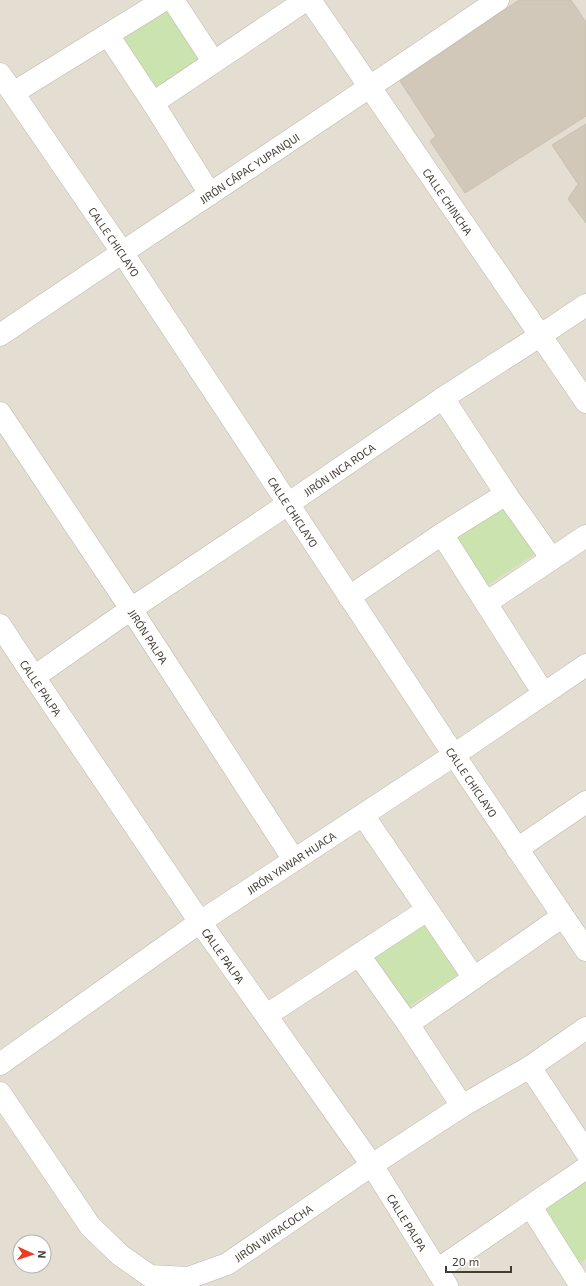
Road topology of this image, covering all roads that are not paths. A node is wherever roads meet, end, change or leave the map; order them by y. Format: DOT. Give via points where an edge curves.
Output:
graph roads {
  1 [pos="164,0"];
  2 [pos="173,0"];
  3 [pos="306,0"];
  4 [pos="310,0"];
  5 [pos="498,0"];
  6 [pos="108,35"];
  7 [pos="212,61"];
  8 [pos="0,74"];
  9 [pos="370,88"];
  10 [pos="14,93"];
  11 [pos="153,103"];
  12 [pos="210,194"];
  13 [pos="122,252"];
  14 [pos="586,305"];
  15 [pos="0,334"];
  16 [pos="541,335"];
  17 [pos="443,398"];
  18 [pos="586,402"];
  19 [pos="0,413"];
  20 [pos="506,494"];
  21 [pos="288,504"];
  22 [pos="442,534"];
  23 [pos="586,536"];
  24 [pos="552,559"];
  25 [pos="349,597"];
  26 [pos="486,603"];
  27 [pos="131,609"];
  28 [pos="0,625"];
  29 [pos="586,665"];
  30 [pos="34,677"];
  31 [pos="544,694"];
  32 [pos="454,755"];
  33 [pos="586,802"];
  34 [pos="363,815"];
  35 [pos="517,848"];
  36 [pos="294,860"];
  37 [pos="427,910"];
  38 [pos="563,916"];
  39 [pos="200,922"];
  40 [pos="586,950"];
  41 [pos="359,955"];
  42 [pos="474,978"];
  43 [pos="267,1015"];
  44 [pos="408,1024"];
  45 [pos="586,1028"];
  46 [pos="0,1064"];
  47 [pos="530,1067"];
  48 [pos="0,1093"];
  49 [pos="462,1106"];
  50 [pos="586,1152"];
  51 [pos="372,1165"];
  52 [pos="586,1168"];
  53 [pos="531,1207"];
  54 [pos="442,1278"];
  55 [pos="581,1278"];
  1 -- 6 [label="street"];
  2 -- 7 [label="street"];
  3 -- 7 [label="street"];
  4 -- 9 [label="street, CALLE CHINCHA"];
  5 -- 9 [label="street, JIRÓN CÁPAC YUPANQUI"];
  6 -- 10 [label="street"];
  6 -- 11 [label="street"];
  7 -- 11 [label="street"];
  8 -- 10 [label="street, CALLE CHICLAYO"];
  9 -- 12 [label="street, JIRÓN CÁPAC YUPANQUI"];
  9 -- 16 [label="street, CALLE CHINCHA"];
  10 -- 13 [label="street, CALLE CHICLAYO"];
  11 -- 12 [label="street"];
  12 -- 13 [label="street, JIRÓN CÁPAC YUPANQUI"];
  13 -- 15 [label="street, JIRÓN CÁPAC YUPANQUI"];
  13 -- 21 [label="street, CALLE CHICLAYO"];
  14 -- 16 [label="street, JIRÓN INCA ROCA"];
  16 -- 17 [label="street, JIRÓN INCA ROCA"];
  16 -- 18 [label="street, CALLE CHINCHA"];
  17 -- 20 [label="street"];
  17 -- 21 [label="street, JIRÓN INCA ROCA"];
  19 -- 27 [label="street, JIRÓN PALPA"];
  20 -- 22 [label="street"];
  20 -- 24 [label="street"];
  21 -- 25 [label="street, CALLE CHICLAYO"];
  21 -- 27 [label="street, JIRÓN INCA ROCA"];
  22 -- 25 [label="street"];
  22 -- 26 [label="street"];
  23 -- 24 [label="street"];
  24 -- 26 [label="street"];
  25 -- 32 [label="street, CALLE CHICLAYO"];
  26 -- 31 [label="street"];
  27 -- 30 [label="street, JIRÓN INCA ROCA"];
  27 -- 36 [label="street, JIRÓN PALPA"];
  28 -- 30 [label="street, CALLE PALPA"];
  29 -- 31 [label="street, JIRÓN YAWAR HUACA"];
  30 -- 39 [label="street, CALLE PALPA"];
  31 -- 32 [label="street, JIRÓN YAWAR HUACA"];
  32 -- 34 [label="street, JIRÓN YAWAR HUACA"];
  32 -- 35 [label="street, CALLE CHICLAYO"];
  33 -- 35 [label="street"];
  34 -- 36 [label="street, JIRÓN YAWAR HUACA"];
  34 -- 37 [label="street"];
  35 -- 38 [label="street, CALLE CHICLAYO"];
  36 -- 39 [label="street, JIRÓN YAWAR HUACA"];
  37 -- 41 [label="street"];
  37 -- 42 [label="street"];
  38 -- 40 [label="street, CALLE CHICLAYO"];
  38 -- 42 [label="street"];
  39 -- 43 [label="street, CALLE PALPA"];
  39 -- 46 [label="street, JIRÓN YAWAR HUACA"];
  41 -- 43 [label="street"];
  41 -- 44 [label="street"];
  42 -- 44 [label="street"];
  43 -- 51 [label="street, CALLE PALPA"];
  44 -- 49 [label="street"];
  45 -- 47 [label="street, JIRÓN WIRACOCHA"];
  47 -- 49 [label="street, JIRÓN WIRACOCHA"];
  47 -- 50 [label="street"];
  48 -- 51 [label="street, JIRÓN WIRACOCHA" via="90,1226 120,1255 150,1276 188,1278 227,1264"];
  49 -- 51 [label="street, JIRÓN WIRACOCHA"];
  51 -- 54 [label="street, CALLE PALPA"];
  52 -- 53 [label="street"];
  53 -- 54 [label="street"];
  53 -- 55 [label="street"];
}
